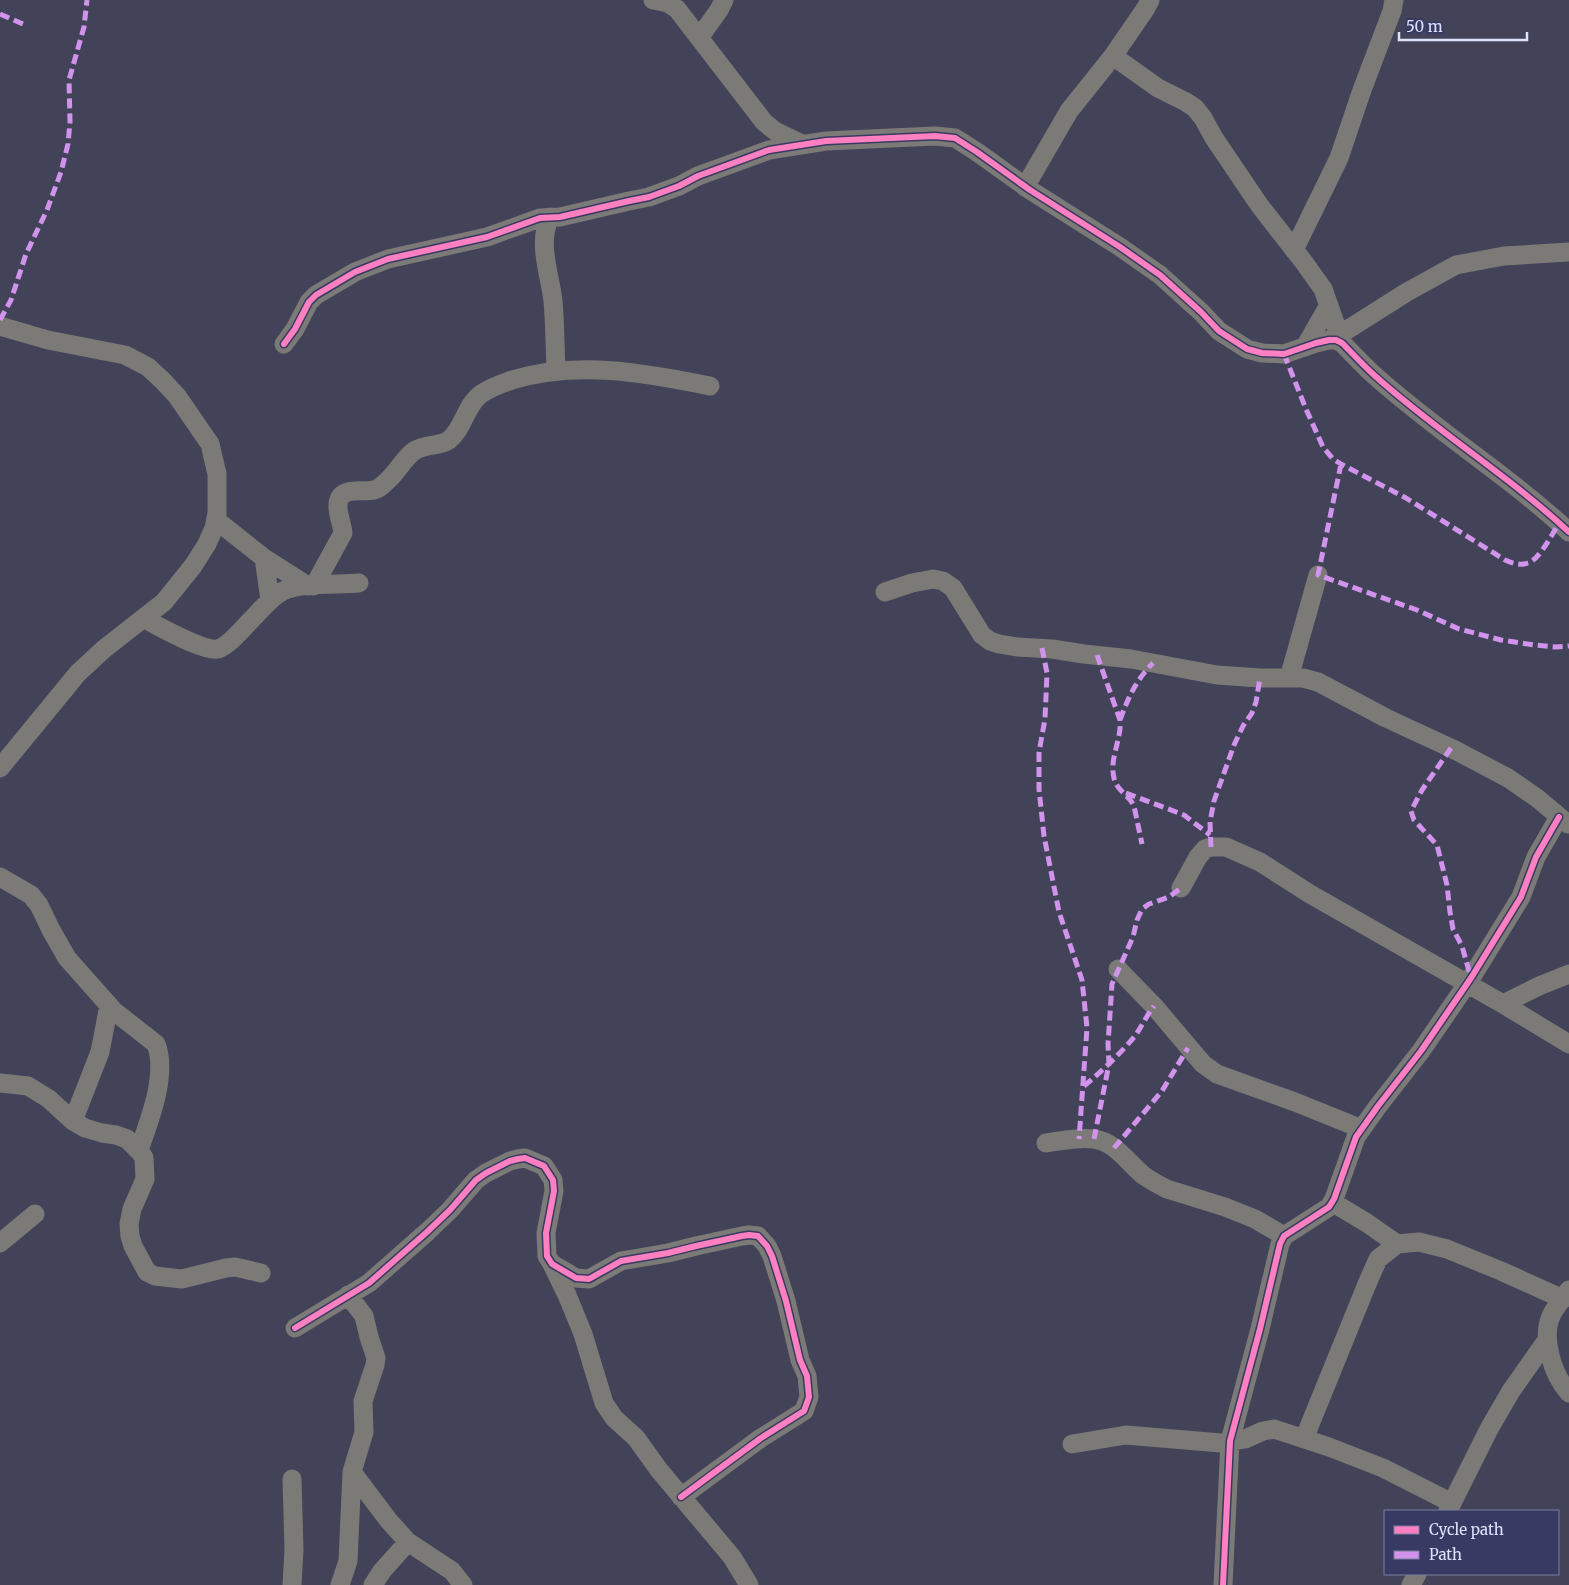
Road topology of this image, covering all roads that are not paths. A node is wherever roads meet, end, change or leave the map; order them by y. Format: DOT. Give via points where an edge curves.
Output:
graph roads {
  1 [pos="653,0"];
  2 [pos="724,0"];
  3 [pos="1150,0"];
  4 [pos="1394,0"];
  5 [pos="699,38"];
  6 [pos="1113,56"];
  7 [pos="802,144"];
  8 [pos="1025,187"];
  9 [pos="550,218"];
  10 [pos="1294,250"];
  11 [pos="1569,252"];
  12 [pos="1329,305"];
  13 [pos="0,326"];
  14 [pos="1340,339"];
  15 [pos="284,344"];
  16 [pos="1305,347"];
  17 [pos="556,371"];
  18 [pos="710,386"];
  19 [pos="216,520"];
  20 [pos="1569,532"];
  21 [pos="264,558"];
  22 [pos="1318,575"];
  23 [pos="359,583"];
  24 [pos="311,586"];
  25 [pos="885,592"];
  26 [pos="270,600"];
  27 [pos="144,619"];
  28 [pos="1289,678"];
  29 [pos="0,768"];
  30 [pos="1564,821"];
  31 [pos="0,877"];
  32 [pos="1181,888"];
  33 [pos="1118,969"];
  34 [pos="1569,974"];
  35 [pos="1468,984"];
  36 [pos="1503,1004"];
  37 [pos="109,1005"];
  38 [pos="1569,1044"];
  39 [pos="0,1083"];
  40 [pos="73,1121"];
  41 [pos="1362,1129"];
  42 [pos="1046,1143"];
  43 [pos="139,1150"];
  44 [pos="1332,1202"];
  45 [pos="35,1214"];
  46 [pos="1284,1236"];
  47 [pos="0,1243"];
  48 [pos="1398,1244"];
  49 [pos="552,1264"];
  50 [pos="261,1273"];
  51 [pos="1566,1294"];
  52 [pos="348,1295"];
  53 [pos="295,1328"];
  54 [pos="1547,1340"];
  55 [pos="1526,1369"];
  56 [pos="1555,1370"];
  57 [pos="1569,1393"];
  58 [pos="1304,1439"];
  59 [pos="1230,1441"];
  60 [pos="1072,1444"];
  61 [pos="352,1472"];
  62 [pos="292,1479"];
  63 [pos="681,1497"];
  64 [pos="1450,1507"];
  65 [pos="408,1542"];
  66 [pos="292,1585"];
  67 [pos="340,1585"];
  68 [pos="373,1585"];
  69 [pos="463,1585"];
  70 [pos="749,1585"];
  71 [pos="1223,1585"];
  1 -- 5 [label="street" via="677,9"];
  2 -- 5 [label="street"];
  3 -- 6 [label="street"];
  4 -- 10 [label="street" via="1339,158"];
  5 -- 7 [label="street" via="764,122"];
  6 -- 8 [label="street" via="1069,111"];
  6 -- 10 [label="street" via="1158,88 1195,108 1260,206"];
  7 -- 8 [label="street" via="935,136 954,138"];
  7 -- 9 [label="street" via="770,150 649,197"];
  8 -- 16 [label="street" via="1160,275 1219,331 1247,349 1284,354"];
  9 -- 15 [label="street" via="540,218 487,237 388,259 355,272 316,294"];
  9 -- 17 [label="street" via="544,233 553,301"];
  10 -- 12 [label="street" via="1323,290"];
  11 -- 14 [label="street" via="1504,256 1456,265 1407,292"];
  12 -- 14 [label="street"];
  12 -- 16 [label="street"];
  13 -- 19 [label="street" via="48,340 125,355 148,367 177,396 210,444 217,474"];
  14 -- 16 [label="street"];
  14 -- 20 [label="street" via="1374,375 1542,507"];
  17 -- 18 [label="street" via="586,369 664,377"];
  17 -- 24 [label="street" via="528,376 483,392 473,400 449,440 415,451 377,490 346,493 338,504 343,533"];
  19 -- 21 [label="street"];
  19 -- 27 [label="street" via="207,544 193,566 164,602"];
  21 -- 24 [label="street"];
  21 -- 26 [label="street"];
  22 -- 28 [label="street"];
  23 -- 24 [label="street"];
  24 -- 26 [label="street" via="294,587"];
  25 -- 28 [label="street" via="933,579 943,581 952,588 982,635 999,644 1131,659 1217,675"];
  26 -- 27 [label="street" via="234,638 218,649 198,645"];
  27 -- 29 [label="street" via="104,649 78,674"];
  28 -- 30 [label="street" via="1318,682 1453,749 1508,778"];
  30 -- 35 [label="street" via="1536,857 1521,896"];
  31 -- 37 [label="street" via="32,894 68,958"];
  32 -- 35 [label="street" via="1205,849 1226,846 1260,862"];
  33 -- 41 [label="street" via="1203,1064 1217,1074"];
  34 -- 36 [label="street"];
  35 -- 36 [label="street"];
  35 -- 41 [label="street"];
  36 -- 38 [label="street"];
  37 -- 40 [label="street" via="100,1052"];
  37 -- 43 [label="street" via="156,1044 158,1051 159,1081"];
  39 -- 40 [label="street" via="28,1086 49,1099"];
  40 -- 43 [label="street" via="102,1134 127,1139"];
  41 -- 44 [label="street" via="1356,1137"];
  42 -- 46 [label="street" via="1079,1139 1104,1141 1158,1185 1256,1219"];
  43 -- 50 [label="street" via="144,1158 144,1179 129,1224 133,1246 147,1272 182,1279 235,1267"];
  44 -- 46 [label="street"];
  44 -- 48 [label="street"];
  45 -- 47 [label="street"];
  46 -- 59 [label="street"];
  48 -- 51 [label="street" via="1419,1242 1447,1249"];
  48 -- 58 [label="street" via="1378,1258"];
  49 -- 52 [label="street" via="547,1256 546,1233 553,1180 544,1166 524,1158 510,1161 476,1180 450,1210 395,1262"];
  49 -- 63 [label="street" via="583,1334 604,1403 614,1418 636,1438"];
  49 -- 63 [label="street" via="584,1280 621,1261 742,1236 758,1236 767,1246 807,1376 809,1397 804,1411 761,1438"];
  51 -- 54 [label="street" via="1551,1316"];
  52 -- 53 [label="street"];
  52 -- 61 [label="street" via="364,1316 376,1358 363,1401 364,1432"];
  54 -- 55 [label="street"];
  54 -- 56 [label="street"];
  55 -- 56 [label="street"];
  55 -- 64 [label="street" via="1489,1428"];
  56 -- 57 [label="street"];
  58 -- 59 [label="street" via="1270,1429"];
  58 -- 64 [label="street" via="1383,1468"];
  59 -- 60 [label="street" via="1126,1435"];
  59 -- 71 [label="street"];
  61 -- 65 [label="street"];
  61 -- 67 [label="street" via="348,1561"];
  62 -- 66 [label="street"];
  63 -- 70 [label="street" via="732,1557"];
  65 -- 68 [label="street"];
  65 -- 69 [label="street" via="452,1571"];
}
